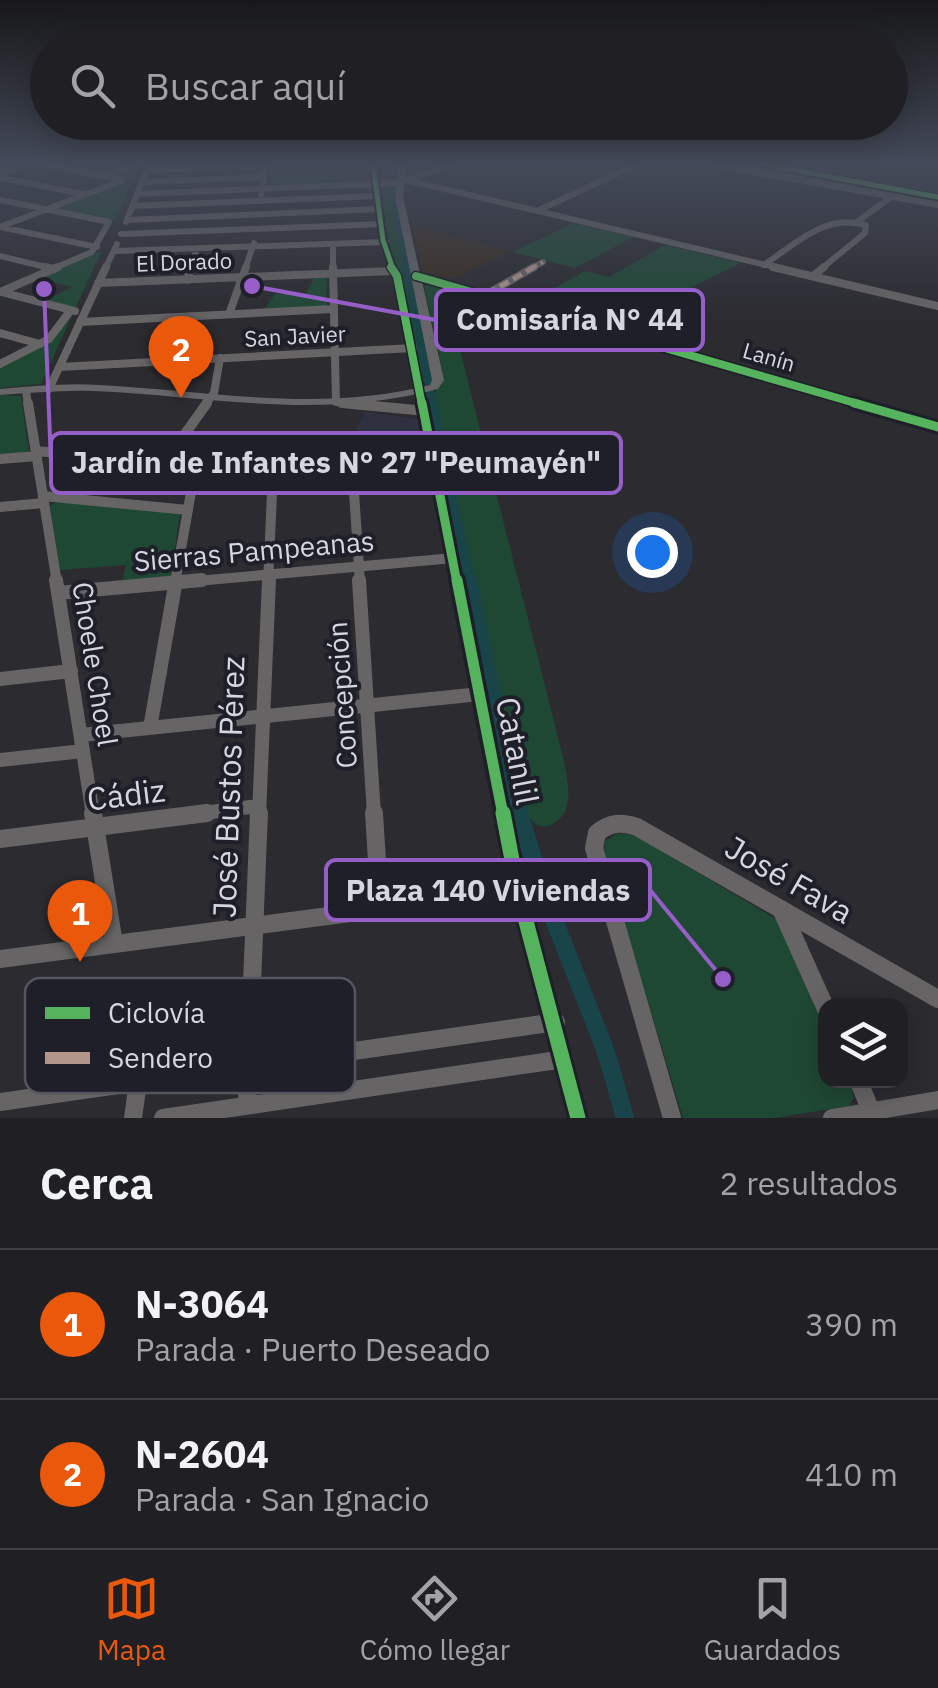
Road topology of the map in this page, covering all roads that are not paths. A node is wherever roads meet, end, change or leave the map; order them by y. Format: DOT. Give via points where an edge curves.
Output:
graph roads {
  1 [pos="80,216"];
  2 [pos="128,216"];
  3 [pos="211,216"];
  4 [pos="258,216"];
  5 [pos="381,216"];
  6 [pos="403,216"];
  7 [pos="558,216"];
  8 [pos="866,216"];
  9 [pos="127,220"];
  10 [pos="858,222"];
  11 [pos="382,224"];
  12 [pos="0,225"];
  13 [pos="256,229"];
  14 [pos="121,234"];
  15 [pos="386,242"];
  16 [pos="333,244"];
  17 [pos="253,246"];
  18 [pos="196,248"];
  19 [pos="96,249"];
  20 [pos="115,251"];
  21 [pos="0,256"];
  22 [pos="544,262"];
  23 [pos="764,265"];
  24 [pos="54,269"];
  25 [pos="392,271"];
  26 [pos="331,273"];
  27 [pos="416,276"];
  28 [pos="812,276"];
  29 [pos="239,277"];
  30 [pos="187,280"];
  31 [pos="98,283"];
  32 [pos="0,292"];
  33 [pos="487,294"];
  34 [pos="938,306"];
  35 [pos="332,309"];
  36 [pos="70,310"];
  37 [pos="84,311"];
  38 [pos="229,314"];
  39 [pos="80,322"];
  40 [pos="0,333"];
  41 [pos="40,344"];
  42 [pos="413,348"];
  43 [pos="334,352"];
  44 [pos="220,358"];
  45 [pos="0,364"];
  46 [pos="60,368"];
  47 [pos="49,389"];
  48 [pos="422,390"];
  49 [pos="26,391"];
  50 [pos="0,392"];
  51 [pos="212,395"];
  52 [pos="336,402"];
  53 [pos="426,412"];
  54 [pos="938,428"];
  55 [pos="36,454"];
  56 [pos="0,459"];
  57 [pos="165,462"];
  58 [pos="196,464"];
  59 [pos="273,470"];
  60 [pos="353,477"];
  61 [pos="440,484"];
  62 [pos="44,499"];
  63 [pos="0,506"];
  64 [pos="188,510"];
  65 [pos="454,558"];
  66 [pos="358,566"];
  67 [pos="268,574"];
  68 [pos="175,582"];
  69 [pos="58,593"];
  70 [pos="71,672"];
  71 [pos="0,679"];
  72 [pos="480,694"];
  73 [pos="367,706"];
  74 [pos="262,716"];
  75 [pos="150,728"];
  76 [pos="80,735"];
  77 [pos="83,751"];
  78 [pos="0,760"];
  79 [pos="259,806"];
  80 [pos="95,827"];
  81 [pos="0,839"];
  82 [pos="603,880"];
  83 [pos="518,891"];
  84 [pos="380,909"];
  85 [pos="781,909"];
  86 [pos="254,926"];
  87 [pos="114,944"];
  88 [pos="0,960"];
  89 [pos="252,978"];
  90 [pos="821,998"];
  91 [pos="938,999"];
  92 [pos="556,1022"];
  93 [pos="355,1051"];
  94 [pos="564,1059"];
  95 [pos="861,1088"];
  96 [pos="355,1089"];
  97 [pos="62,1093"];
  98 [pos="136,1093"];
  99 [pos="247,1093"];
  100 [pos="330,1093"];
  101 [pos="938,1100"];
  102 [pos="0,1102"];
  103 [pos="247,1105"];
  104 [pos="873,1115"];
  105 [pos="133,1118"];
  106 [pos="163,1118"];
  107 [pos="578,1118"];
  108 [pos="672,1118"];
  109 [pos="832,1118"];
  1 -- 19 [label="street" via="110,222"];
  2 -- 9 [label="street"];
  3 -- 9 [label="street"];
  4 -- 13 [label="street"];
  5 -- 11 [label="street, Catanlil"];
  6 -- 27 [label="main road"];
  7 -- 23 [label="street"];
  8 -- 10 [label="street"];
  9 -- 14 [label="street"];
  10 -- 23 [label="street" via="829,222"];
  10 -- 28 [label="street" via="866,232"];
  11 -- 13 [label="street"];
  11 -- 15 [label="street, Catanlil"];
  12 -- 19 [label="street"];
  13 -- 14 [label="street"];
  13 -- 17 [label="street"];
  14 -- 20 [label="street"];
  15 -- 16 [label="street"];
  15 -- 25 [label="street, Catanlil"];
  16 -- 17 [label="street"];
  16 -- 26 [label="street"];
  17 -- 18 [label="street"];
  17 -- 29 [label="street"];
  18 -- 20 [label="street"];
  18 -- 30 [label="street"];
  19 -- 24 [label="street"];
  20 -- 31 [label="street"];
  21 -- 24 [label="street"];
  22 -- 33 [label="street"];
  23 -- 28 [label="street"];
  24 -- 32 [label="street"];
  25 -- 26 [label="street, El Dorado"];
  25 -- 42 [label="street, Catanlil"];
  26 -- 29 [label="street, El Dorado"];
  26 -- 35 [label="street"];
  27 -- 33 [label="main road, Lanín"];
  27 -- 48 [label="main road" via="438,380"];
  28 -- 34 [label="street"];
  29 -- 30 [label="street, El Dorado"];
  29 -- 38 [label="street"];
  30 -- 31 [label="street, El Dorado"];
  31 -- 37 [label="street"];
  32 -- 36 [label="street"];
  33 -- 54 [label="main road, Lanín"];
  35 -- 38 [label="street"];
  35 -- 43 [label="street"];
  36 -- 37 [label="street"];
  36 -- 41 [label="street"];
  37 -- 39 [label="street"];
  38 -- 39 [label="street"];
  39 -- 46 [label="street"];
  40 -- 41 [label="street"];
  41 -- 45 [label="street"];
  42 -- 43 [label="street, San Javier"];
  42 -- 48 [label="street, Catanlil"];
  43 -- 44 [label="street, San Javier"];
  43 -- 52 [label="street"];
  44 -- 46 [label="street, San Javier"];
  44 -- 51 [label="street"];
  46 -- 47 [label="street"];
  47 -- 49 [label="main road"];
  47 -- 51 [label="main road"];
  48 -- 52 [label="main road"];
  48 -- 53 [label="street, Catanlil"];
  49 -- 50 [label="main road"];
  49 -- 55 [label="street, Choele Choel"];
  51 -- 52 [label="main road"];
  51 -- 57 [label="street"];
  52 -- 53 [label="street"];
  53 -- 61 [label="street, Catanlil"];
  55 -- 56 [label="street"];
  55 -- 57 [label="street"];
  55 -- 62 [label="street, Choele Choel"];
  57 -- 58 [label="street"];
  58 -- 59 [label="street"];
  58 -- 64 [label="street"];
  59 -- 60 [label="street"];
  59 -- 67 [label="street, José Bustos Pérez"];
  60 -- 61 [label="street"];
  60 -- 66 [label="street, Concepción"];
  61 -- 65 [label="street, Catanlil"];
  62 -- 63 [label="street"];
  62 -- 64 [label="street"];
  62 -- 69 [label="street, Choele Choel"];
  64 -- 68 [label="street"];
  65 -- 66 [label="street, Sierras Pampeanas"];
  65 -- 72 [label="street, Catanlil"];
  66 -- 67 [label="street, Sierras Pampeanas"];
  66 -- 73 [label="street, Concepción"];
  67 -- 68 [label="street, Sierras Pampeanas"];
  67 -- 74 [label="street, José Bustos Pérez"];
  68 -- 69 [label="street, Sierras Pampeanas"];
  68 -- 75 [label="street"];
  69 -- 70 [label="street, Choele Choel"];
  70 -- 71 [label="street"];
  70 -- 76 [label="street, Choele Choel"];
  72 -- 73 [label="street"];
  72 -- 83 [label="street, Catanlil"];
  73 -- 74 [label="street"];
  73 -- 84 [label="street, Concepción"];
  74 -- 75 [label="street"];
  74 -- 79 [label="street, José Bustos Pérez"];
  75 -- 76 [label="street"];
  76 -- 77 [label="street, Choele Choel"];
  77 -- 78 [label="street"];
  77 -- 80 [label="street, Choele Choel"];
  79 -- 80 [label="street, Cádiz"];
  79 -- 86 [label="street, José Bustos Pérez"];
  80 -- 81 [label="street, Cádiz"];
  80 -- 87 [label="street, Choele Choel"];
  82 -- 83 [label="street"];
  82 -- 85 [label="street, José Fava" via="594,840 608,825 622,822"];
  82 -- 108 [label="street"];
  83 -- 84 [label="street"];
  83 -- 92 [label="street, Catanlil"];
  84 -- 86 [label="street"];
  85 -- 90 [label="street"];
  85 -- 91 [label="street, José Fava"];
  86 -- 87 [label="street"];
  86 -- 89 [label="street, José Bustos Pérez"];
  87 -- 88 [label="street"];
  92 -- 93 [label="street"];
  92 -- 94 [label="street, Catanlil"];
  94 -- 96 [label="street"];
  94 -- 107 [label="street, Catanlil"];
  95 -- 104 [label="street"];
  97 -- 102 [label="street"];
  98 -- 105 [label="street"];
  99 -- 103 [label="street, José Bustos Pérez"];
  100 -- 103 [label="street"];
  101 -- 104 [label="street"];
  103 -- 106 [label="street"];
  104 -- 109 [label="street"];
}
